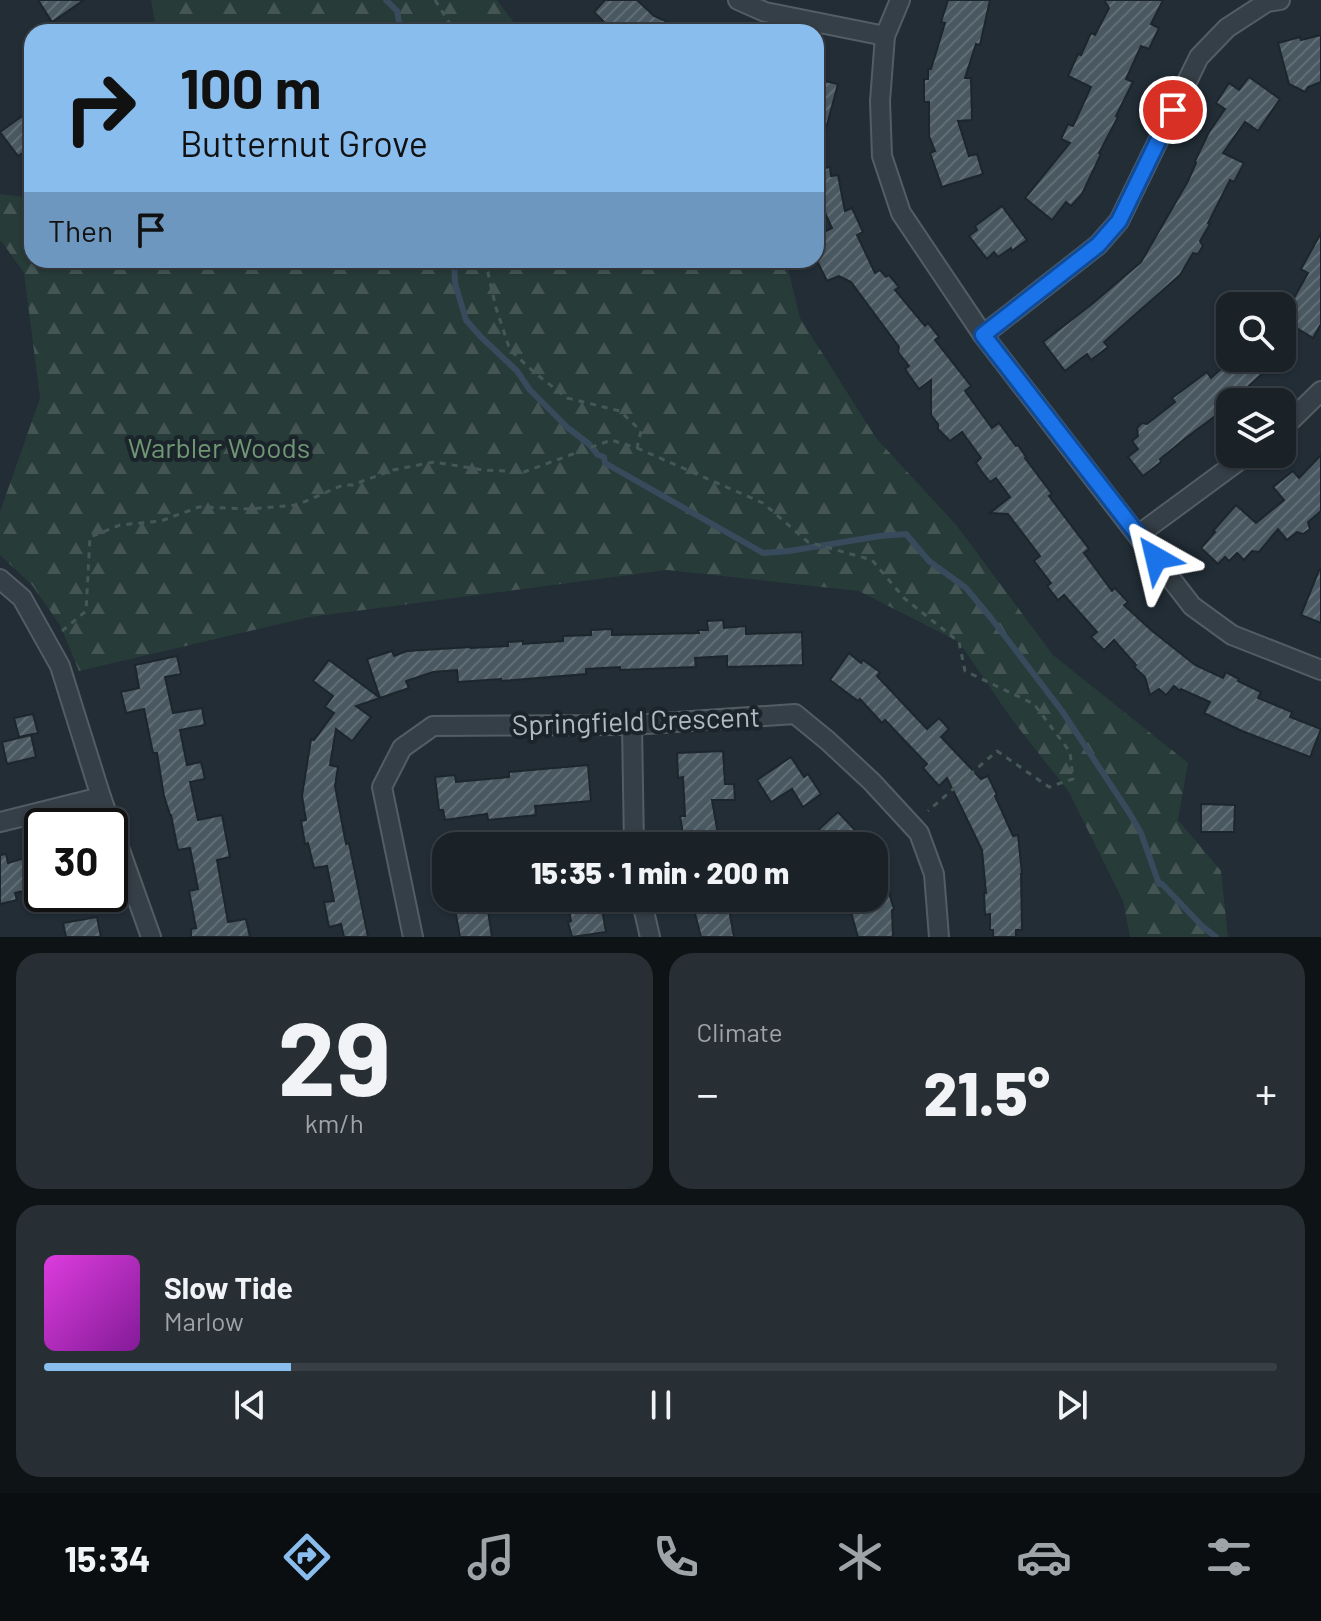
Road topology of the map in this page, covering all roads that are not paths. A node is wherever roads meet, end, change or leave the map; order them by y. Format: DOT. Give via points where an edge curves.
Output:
graph roads {
  1 [pos="738,0"];
  2 [pos="900,0"];
  3 [pos="1280,0"];
  4 [pos="885,36"];
  5 [pos="983,335"];
  6 [pos="1321,391"];
  7 [pos="1296,415"];
  8 [pos="1229,468"];
  9 [pos="1138,535"];
  10 [pos="0,579"];
  11 [pos="1321,670"];
  12 [pos="632,725"];
  13 [pos="101,797"];
  14 [pos="0,822"];
  15 [pos="634,832"];
  16 [pos="644,912"];
  17 [pos="151,937"];
  18 [pos="413,937"];
  19 [pos="650,937"];
  20 [pos="939,937"];
  1 -- 4 [label="street" via="765,12"];
  2 -- 4 [label="street"];
  3 -- 5 [label="street" via="1267,2 1227,28 1199,57 1119,221 1098,245"];
  4 -- 5 [label="street" via="882,156 901,213"];
  5 -- 9 [label="street"];
  6 -- 7 [label="street"];
  8 -- 9 [label="street"];
  9 -- 11 [label="street" via="1192,606 1232,635"];
  10 -- 13 [label="street" via="22,598 60,666"];
  12 -- 15 [label="street"];
  12 -- 18 [label="street, Springfield Crescent" via="433,726 402,748 382,787"];
  12 -- 20 [label="street, Springfield Crescent" via="795,714 872,782 919,833 934,874"];
  13 -- 14 [label="street"];
  13 -- 17 [label="street"];
  16 -- 19 [label="street"];
}
